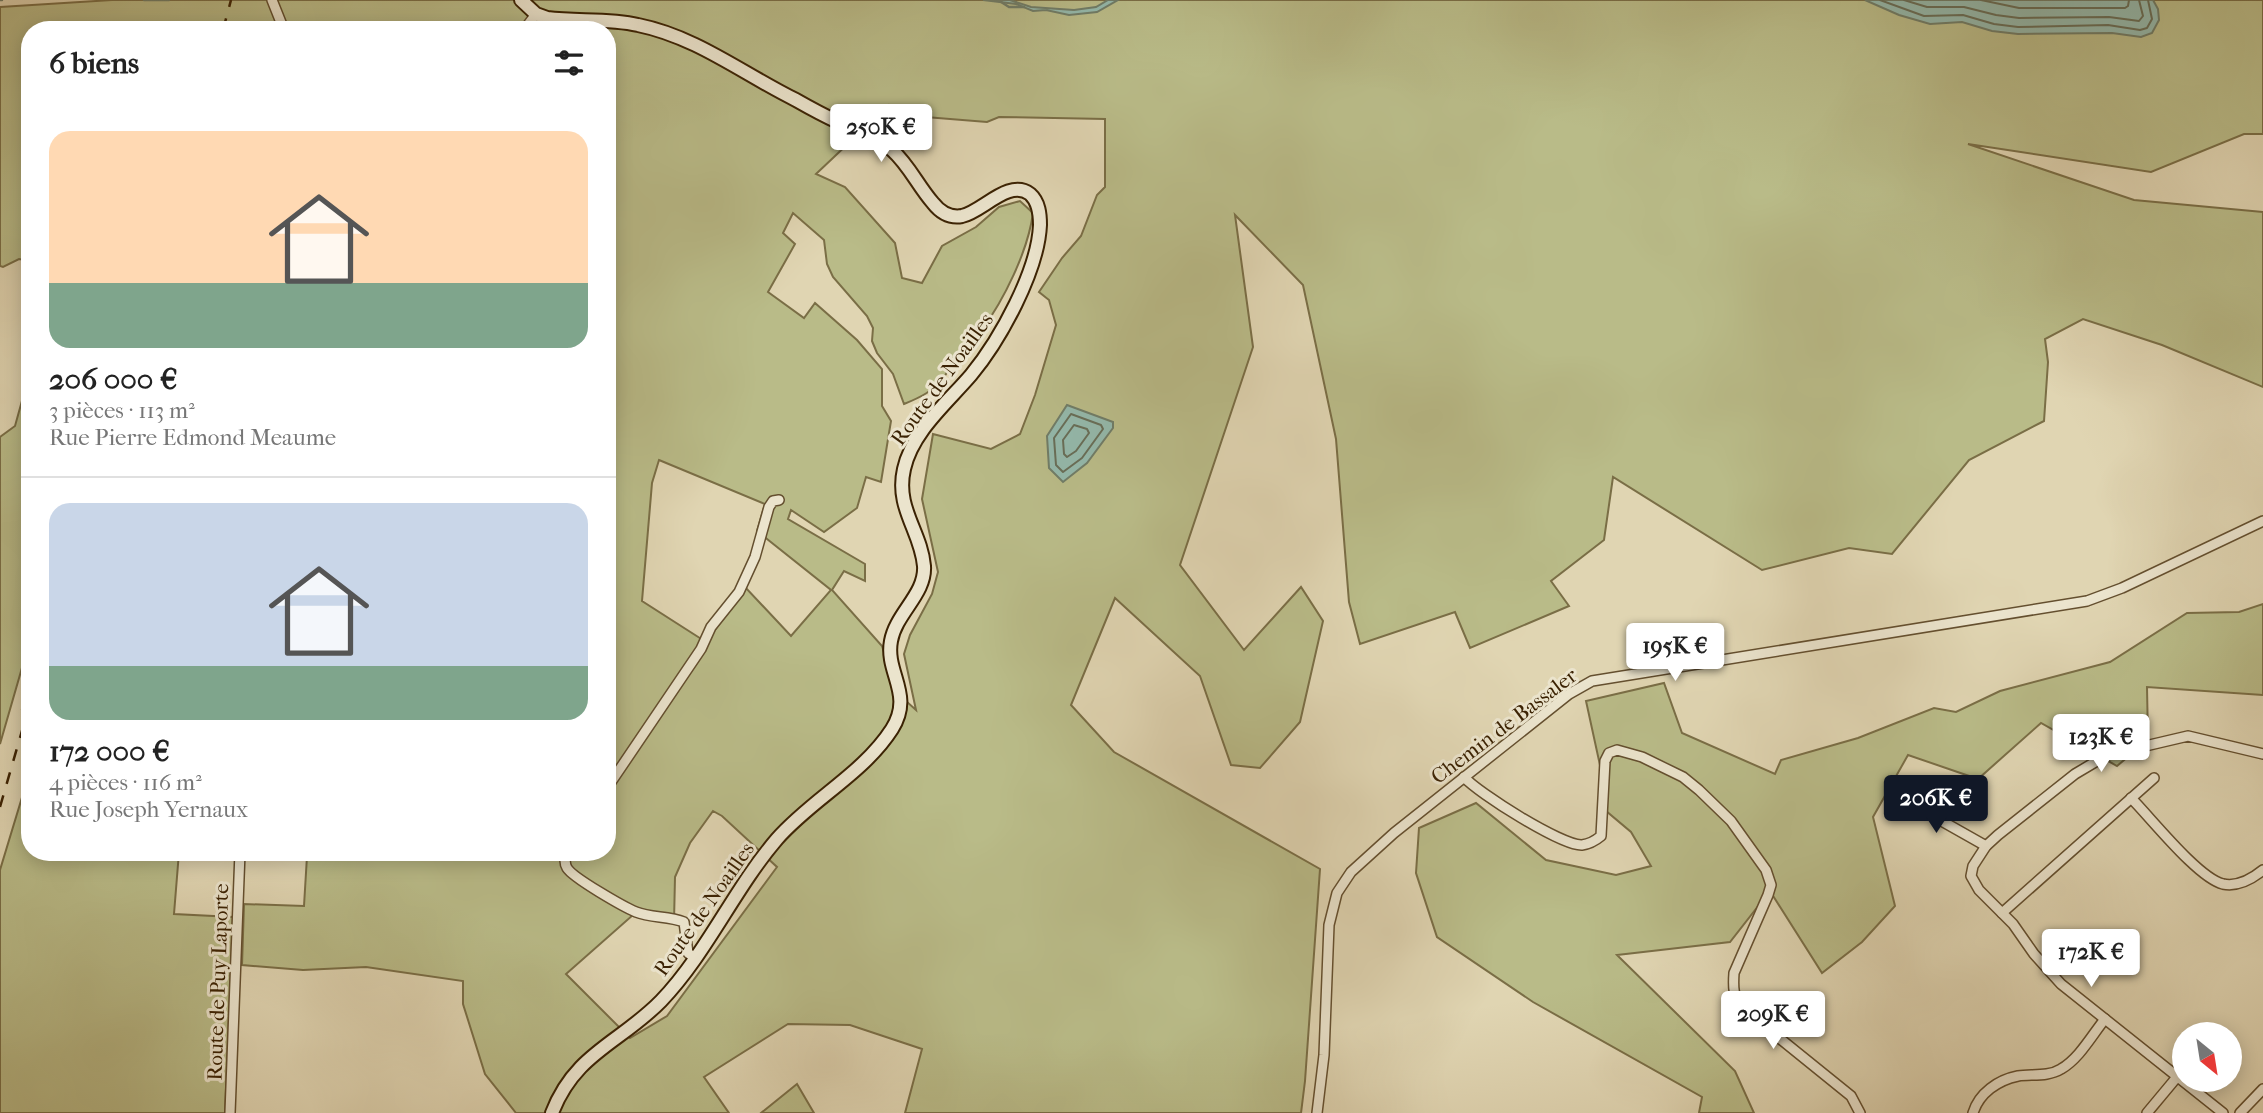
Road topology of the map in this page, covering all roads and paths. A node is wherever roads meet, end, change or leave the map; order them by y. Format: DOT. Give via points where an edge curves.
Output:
graph roads {
  1 [pos="272,0"];
  2 [pos="521,0"];
  3 [pos="536,14"];
  4 [pos="280,21"];
  5 [pos="531,21"];
  6 [pos="594,21"];
  7 [pos="616,22"];
  8 [pos="779,500"];
  9 [pos="2263,521"];
  10 [pos="2263,754"];
  11 [pos="616,775"];
  12 [pos="1464,777"];
  13 [pos="2154,778"];
  14 [pos="1902,797"];
  15 [pos="2131,798"];
  16 [pos="1986,846"];
  17 [pos="240,861"];
  18 [pos="565,861"];
  19 [pos="2263,870"];
  20 [pos="2002,913"];
  21 [pos="695,958"];
  22 [pos="2105,1019"];
  23 [pos="2172,1073"];
  24 [pos="2172,1083"];
  25 [pos="2263,1090"];
  26 [pos="2196,1092"];
  27 [pos="230,1113"];
  28 [pos="552,1113"];
  29 [pos="1317,1113"];
  30 [pos="1860,1113"];
  31 [pos="1973,1113"];
  32 [pos="2147,1113"];
  33 [pos="2222,1113"];
  34 [pos="2240,1113"];
  1 -- 4 [label="street"];
  2 -- 3 [label="main road"];
  3 -- 5 [label="street"];
  3 -- 6 [label="main road, Route de Noailles"];
  7 -- 21 [label="main road, Route de Noailles" via="660,30 703,48 888,148 946,214 967,214 1017,190 1032,196 1039,210 1037,243 1007,322 983,360 917,438 906,459 902,497 924,571 920,587 891,637 901,693 898,717 881,743 777,839"];
  8 -- 11 [label="street" via="769,507 755,557 738,592"];
  9 -- 12 [label="street, Chemin de Bassaler" via="2087,601 1592,681"];
  10 -- 16 [label="street" via="2188,736 2107,755 2075,774"];
  12 -- 29 [label="street, Chemin de Bassaler" via="1351,872 1337,893 1329,925"];
  12 -- 30 [label="street" via="1486,797 1580,845 1601,836 1609,753 1616,750 1642,757 1691,783 1731,821 1766,870 1771,885 1734,973 1735,998 1851,1096"];
  13 -- 15 [label="street"];
  14 -- 16 [label="street"];
  15 -- 19 [label="street" via="2206,877 2240,884"];
  15 -- 20 [label="street"];
  16 -- 20 [label="street" via="1971,876"];
  17 -- 27 [label="street, Route de Puy Laporte"];
  18 -- 21 [label="street" via="576,878 637,912 684,922 688,953"];
  20 -- 22 [label="street" via="2061,984"];
  21 -- 28 [label="main road, Route de Noailles" via="656,1006 578,1069"];
  22 -- 23 [label="street"];
  22 -- 31 [label="street" via="2061,1070 1999,1083 1985,1092"];
  24 -- 32 [label="street"];
  25 -- 34 [label="street"];
  26 -- 33 [label="street"];
}
